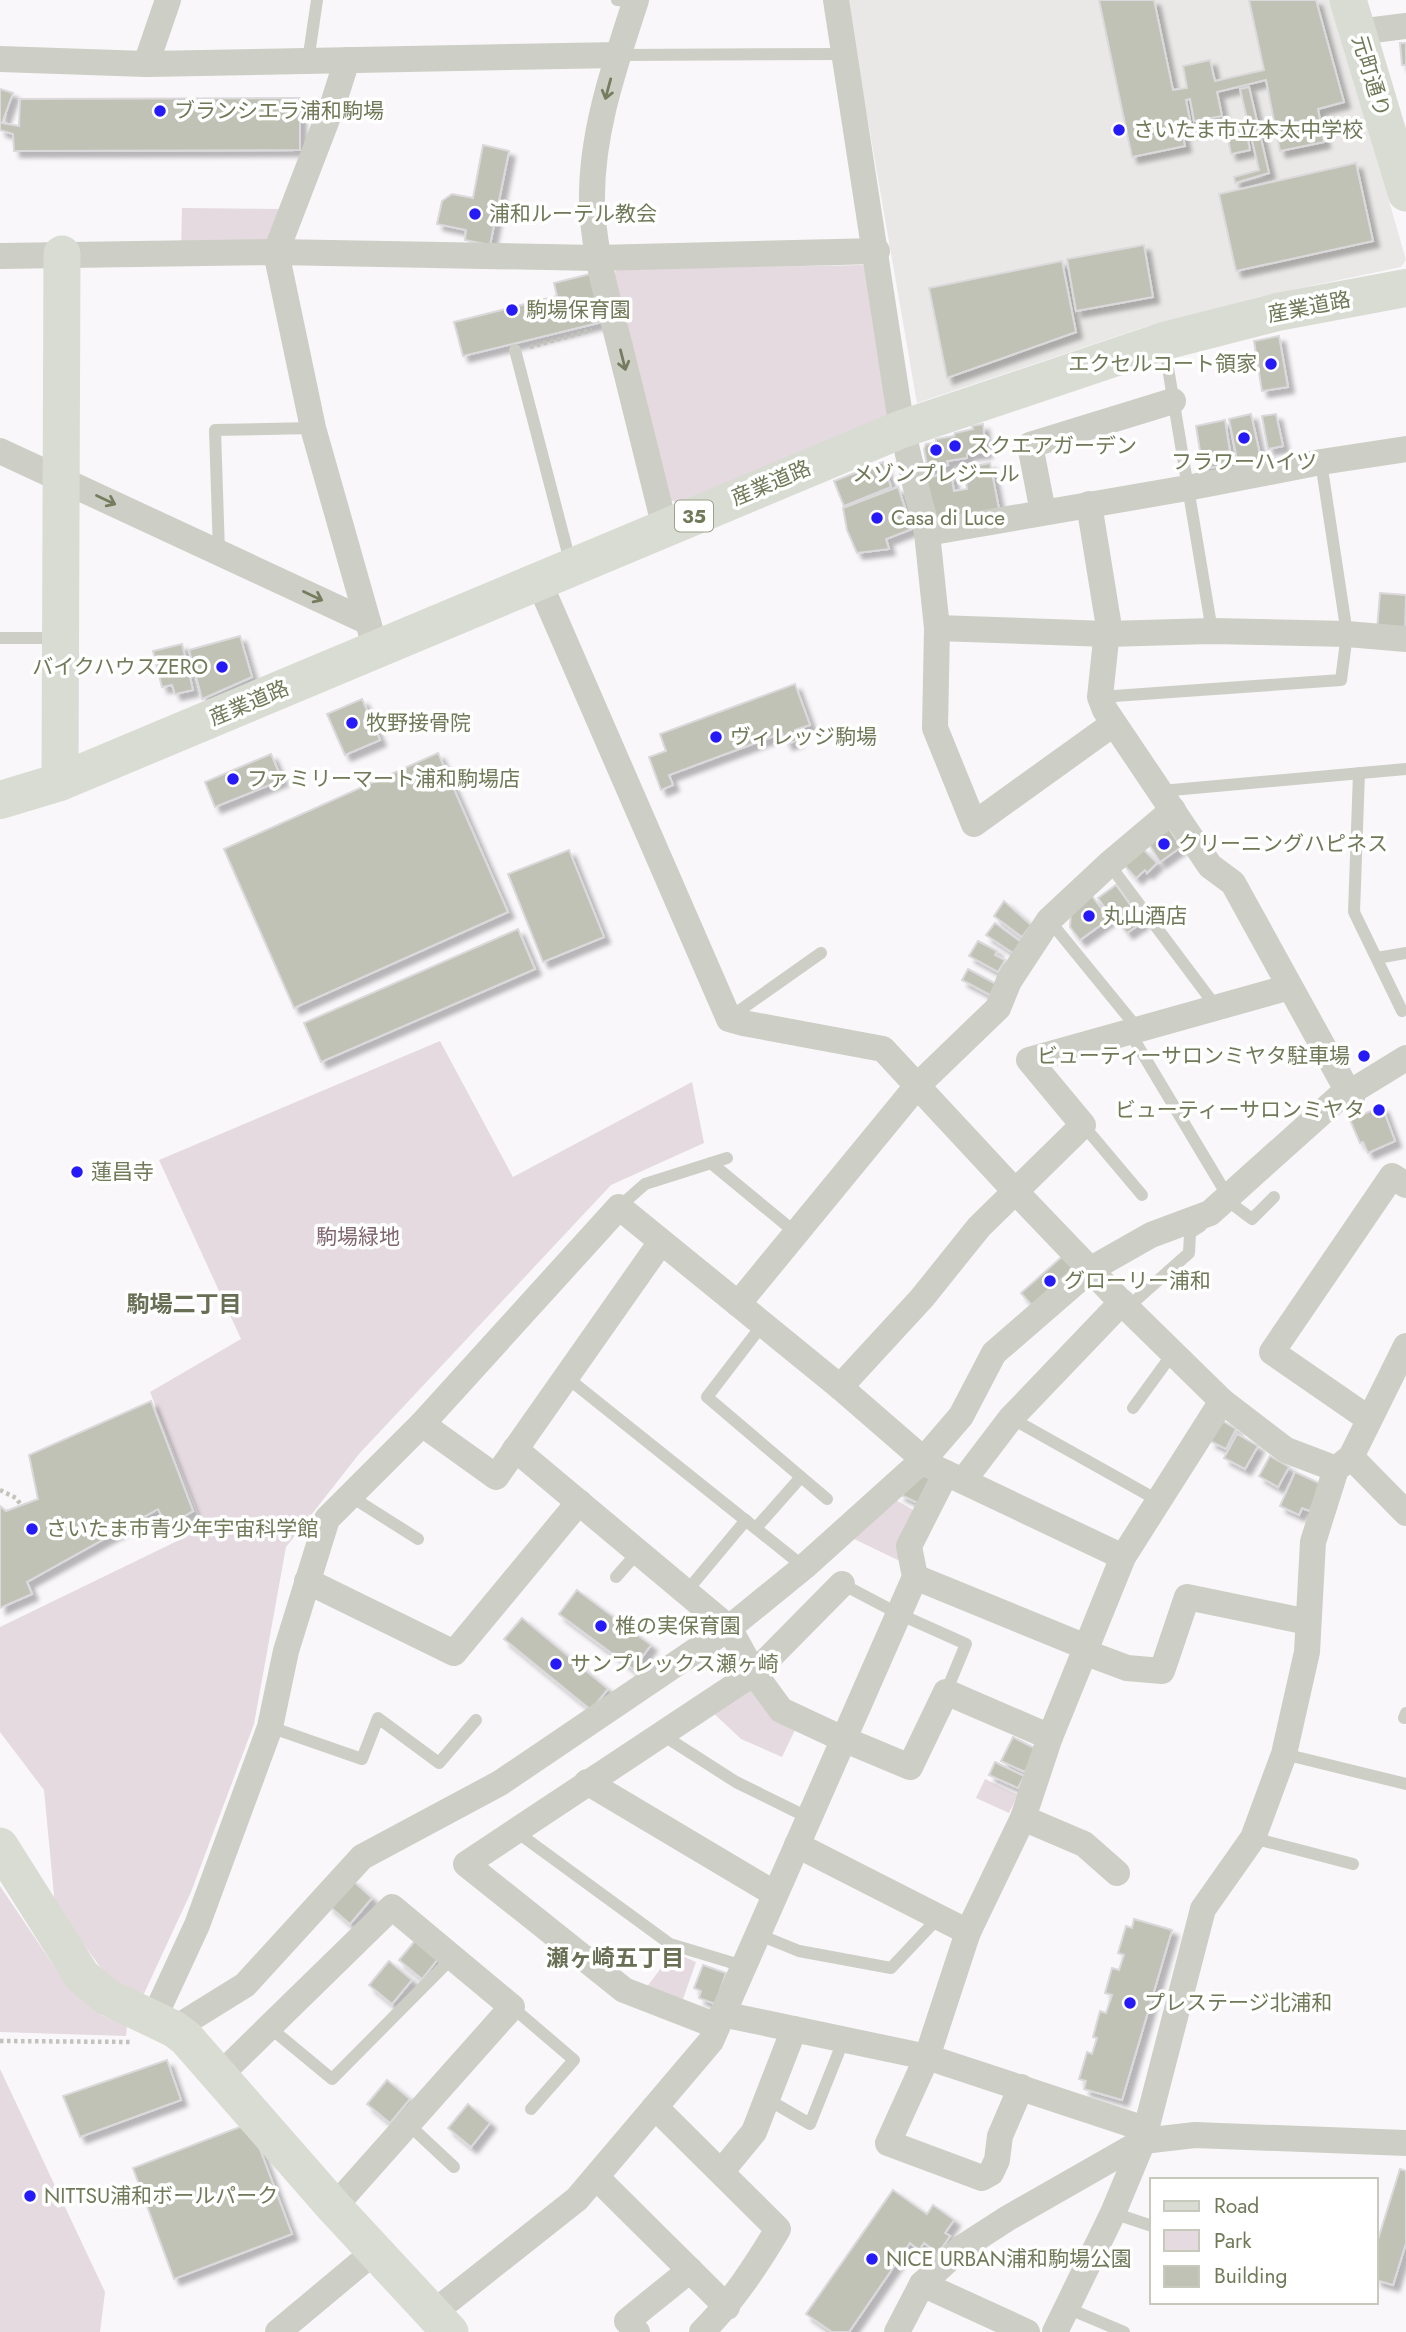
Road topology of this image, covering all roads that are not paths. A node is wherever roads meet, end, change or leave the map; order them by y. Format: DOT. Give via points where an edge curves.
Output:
graph roads {
  1 [pos="168,0"];
  2 [pos="317,0"];
  3 [pos="836,0"];
  4 [pos="629,1"];
  5 [pos="1353,16"];
  6 [pos="1406,26"];
  7 [pos="846,54"];
  8 [pos="617,55"];
  9 [pos="0,59"];
  10 [pos="348,60"];
  11 [pos="308,61"];
  12 [pos="146,64"];
  13 [pos="1406,193"];
  14 [pos="877,251"];
  15 [pos="276,252"];
  16 [pos="62,254"];
  17 [pos="0,256"];
  18 [pos="597,258"];
  19 [pos="1406,288"];
  20 [pos="1164,341"];
  21 [pos="515,351"];
  22 [pos="1173,401"];
  23 [pos="313,428"];
  24 [pos="902,429"];
  25 [pos="1406,449"];
  26 [pos="0,451"];
  27 [pos="1321,462"];
  28 [pos="62,480"];
  29 [pos="1187,488"];
  30 [pos="1089,504"];
  31 [pos="1043,512"];
  32 [pos="665,528"];
  33 [pos="927,533"];
  34 [pos="219,553"];
  35 [pos="555,575"];
  36 [pos="937,628"];
  37 [pos="1212,631"];
  38 [pos="1107,634"];
  39 [pos="1347,634"];
  40 [pos="372,636"];
  41 [pos="0,638"];
  42 [pos="62,638"];
  43 [pos="1406,639"];
  44 [pos="1100,697"];
  45 [pos="1114,724"];
  46 [pos="1406,769"];
  47 [pos="1359,773"];
  48 [pos="60,782"];
  49 [pos="0,800"];
  50 [pos="1167,800"];
  51 [pos="1109,864"];
  52 [pos="1049,920"];
  53 [pos="821,953"];
  54 [pos="1406,953"];
  55 [pos="1377,958"];
  56 [pos="1290,987"];
  57 [pos="1217,1008"];
  58 [pos="1402,1011"];
  59 [pos="729,1019"];
  60 [pos="1134,1030"];
  61 [pos="1406,1058"];
  62 [pos="1406,1066"];
  63 [pos="917,1086"];
  64 [pos="1349,1094"];
  65 [pos="1083,1125"];
  66 [pos="727,1158"];
  67 [pos="711,1163"];
  68 [pos="1406,1185"];
  69 [pos="1015,1191"];
  70 [pos="1142,1195"];
  71 [pos="1273,1197"];
  72 [pos="1229,1200"];
  73 [pos="619,1207"];
  74 [pos="796,1233"];
  75 [pos="661,1242"];
  76 [pos="1091,1269"];
  77 [pos="738,1304"];
  78 [pos="1125,1305"];
  79 [pos="763,1324"];
  80 [pos="1406,1346"];
  81 [pos="1173,1353"];
  82 [pos="565,1376"];
  83 [pos="840,1387"];
  84 [pos="1222,1401"];
  85 [pos="1133,1408"];
  86 [pos="1011,1418"];
  87 [pos="1369,1419"];
  88 [pos="422,1424"];
  89 [pos="515,1449"];
  90 [pos="923,1459"];
  91 [pos="1344,1463"];
  92 [pos="801,1477"];
  93 [pos="955,1477"];
  94 [pos="350,1496"];
  95 [pos="827,1499"];
  96 [pos="1159,1501"];
  97 [pos="579,1502"];
  98 [pos="1406,1513"];
  99 [pos="751,1524"];
  100 [pos="418,1539"];
  101 [pos="638,1552"];
  102 [pos="1123,1557"];
  103 [pos="804,1567"];
  104 [pos="616,1577"];
  105 [pos="915,1577"];
  106 [pos="307,1581"];
  107 [pos="842,1584"];
  108 [pos="686,1592"];
  109 [pos="898,1614"];
  110 [pos="1308,1622"];
  111 [pos="729,1628"];
  112 [pos="1085,1650"];
  113 [pos="754,1673"];
  114 [pos="946,1692"];
  115 [pos="476,1720"];
  116 [pos="270,1727"];
  117 [pos="661,1734"];
  118 [pos="1050,1737"];
  119 [pos="843,1739"];
  120 [pos="1284,1754"];
  121 [pos="587,1782"];
  122 [pos="1406,1784"];
  123 [pos="809,1818"];
  124 [pos="1023,1818"];
  125 [pos="514,1830"];
  126 [pos="1253,1838"];
  127 [pos="797,1845"];
  128 [pos="0,1846"];
  129 [pos="1353,1864"];
  130 [pos="1117,1873"];
  131 [pos="775,1894"];
  132 [pos="939,1917"];
  133 [pos="968,1932"];
  134 [pos="757,1934"];
  135 [pos="453,1958"];
  136 [pos="743,1966"];
  137 [pos="512,2007"];
  138 [pos="720,2020"];
  139 [pos="163,2024"];
  140 [pos="268,2026"];
  141 [pos="794,2029"];
  142 [pos="844,2039"];
  143 [pos="927,2057"];
  144 [pos="219,2075"];
  145 [pos="1021,2087"];
  146 [pos="767,2099"];
  147 [pos="655,2106"];
  148 [pos="531,2109"];
  149 [pos="408,2124"];
  150 [pos="1144,2135"];
  151 [pos="1406,2143"];
  152 [pos="454,2167"];
  153 [pos="721,2172"];
  154 [pos="596,2177"];
  155 [pos="334,2207"];
  156 [pos="1112,2213"];
  157 [pos="1150,2225"];
  158 [pos="375,2250"];
  159 [pos="690,2270"];
  160 [pos="922,2284"];
  161 [pos="727,2306"];
  162 [pos="1067,2308"];
  163 [pos="444,2327"];
  164 [pos="278,2332"];
  165 [pos="637,2332"];
  166 [pos="702,2332"];
  167 [pos="897,2332"];
  168 [pos="1027,2332"];
  169 [pos="1055,2332"];
  170 [pos="1124,2332"];
  1 -- 12 [label="street"];
  2 -- 11 [label="lane"];
  3 -- 7 [label="street"];
  4 -- 8 [label="street"];
  5 -- 6 [label="street"];
  5 -- 13 [label="street, 元町通り"];
  7 -- 8 [label="lane"];
  7 -- 14 [label="street"];
  8 -- 10 [label="street"];
  8 -- 18 [label="street, one-way" via="596,146 592,201"];
  9 -- 12 [label="street"];
  10 -- 11 [label="street"];
  10 -- 15 [label="street"];
  11 -- 12 [label="street"];
  14 -- 18 [label="street"];
  14 -- 24 [label="street"];
  15 -- 16 [label="street"];
  15 -- 18 [label="street"];
  15 -- 23 [label="street"];
  16 -- 17 [label="street"];
  16 -- 28 [label="street"];
  18 -- 32 [label="street, one-way"];
  19 -- 20 [label="main road, 産業道路 / 35" via="1277,312"];
  20 -- 22 [label="lane"];
  20 -- 24 [label="main road, 産業道路 / 35"];
  21 -- 35 [label="lane"];
  22 -- 29 [label="lane"];
  22 -- 31 [label="street" via="1030,445"];
  23 -- 34 [label="lane" via="215,430"];
  23 -- 40 [label="street"];
  24 -- 32 [label="main road, 産業道路 / 35"];
  24 -- 33 [label="street"];
  25 -- 27 [label="street"];
  26 -- 28 [label="street"];
  27 -- 29 [label="street"];
  27 -- 39 [label="lane"];
  28 -- 34 [label="street, one-way"];
  28 -- 42 [label="street"];
  29 -- 30 [label="street"];
  29 -- 37 [label="lane"];
  30 -- 31 [label="street"];
  30 -- 38 [label="street"];
  31 -- 33 [label="street"];
  32 -- 35 [label="main road, 産業道路 / 35"];
  33 -- 36 [label="street"];
  34 -- 40 [label="street, one-way"];
  35 -- 40 [label="main road, 産業道路 / 35"];
  35 -- 59 [label="street"];
  36 -- 38 [label="street"];
  36 -- 45 [label="street" via="935,728 974,824"];
  37 -- 38 [label="street"];
  37 -- 39 [label="street"];
  38 -- 44 [label="street"];
  39 -- 43 [label="street"];
  39 -- 44 [label="lane" via="1341,680"];
  40 -- 48 [label="main road, 産業道路 / 35"];
  41 -- 42 [label="lane"];
  42 -- 48 [label="street"];
  44 -- 45 [label="street"];
  45 -- 50 [label="street"];
  46 -- 47 [label="lane"];
  47 -- 50 [label="lane"];
  47 -- 55 [label="lane" via="1354,912"];
  48 -- 49 [label="main road, 産業道路 / 35"];
  50 -- 51 [label="street"];
  50 -- 56 [label="street" via="1210,866 1233,884"];
  51 -- 52 [label="street"];
  51 -- 57 [label="lane"];
  52 -- 60 [label="lane"];
  52 -- 63 [label="street" via="1009,981 998,1008"];
  53 -- 59 [label="lane"];
  54 -- 55 [label="lane"];
  55 -- 58 [label="lane"];
  56 -- 57 [label="street"];
  56 -- 64 [label="street"];
  57 -- 60 [label="street"];
  59 -- 63 [label="street" via="883,1049"];
  60 -- 65 [label="street" via="1029,1060"];
  60 -- 72 [label="lane"];
  61 -- 64 [label="street"];
  62 -- 64 [label="lane"];
  63 -- 69 [label="street"];
  63 -- 74 [label="street"];
  64 -- 72 [label="street"];
  65 -- 69 [label="street"];
  65 -- 70 [label="lane"];
  66 -- 67 [label="lane"];
  67 -- 73 [label="lane" via="645,1184"];
  67 -- 74 [label="lane"];
  68 -- 87 [label="street" via="1392,1176 1272,1352"];
  69 -- 76 [label="street"];
  69 -- 83 [label="street"];
  71 -- 72 [label="lane" via="1252,1219"];
  72 -- 76 [label="street" via="1210,1213 1151,1235"];
  72 -- 78 [label="lane" via="1191,1233 1189,1253"];
  73 -- 75 [label="street"];
  73 -- 88 [label="street"];
  74 -- 77 [label="street"];
  75 -- 77 [label="street"];
  75 -- 82 [label="street"];
  76 -- 78 [label="street"];
  76 -- 90 [label="street" via="994,1353 961,1416"];
  77 -- 79 [label="street"];
  78 -- 81 [label="street"];
  78 -- 86 [label="street"];
  79 -- 83 [label="street"];
  79 -- 92 [label="lane" via="706,1396"];
  80 -- 87 [label="street"];
  81 -- 84 [label="street"];
  81 -- 85 [label="lane"];
  82 -- 89 [label="street"];
  82 -- 99 [label="lane"];
  83 -- 90 [label="street"];
  84 -- 91 [label="street" via="1286,1450"];
  84 -- 96 [label="street"];
  86 -- 93 [label="street"];
  86 -- 96 [label="lane"];
  87 -- 91 [label="street"];
  88 -- 89 [label="street" via="496,1477"];
  88 -- 94 [label="street"];
  89 -- 97 [label="street"];
  90 -- 93 [label="street"];
  90 -- 103 [label="street"];
  91 -- 98 [label="street"];
  91 -- 110 [label="street" via="1313,1542"];
  92 -- 95 [label="lane"];
  92 -- 99 [label="lane"];
  93 -- 102 [label="street"];
  93 -- 105 [label="street" via="909,1546"];
  94 -- 100 [label="lane"];
  94 -- 106 [label="street" via="327,1519"];
  96 -- 102 [label="street"];
  97 -- 101 [label="street"];
  97 -- 106 [label="street" via="454,1653"];
  99 -- 103 [label="lane"];
  99 -- 108 [label="lane"];
  101 -- 104 [label="lane"];
  101 -- 108 [label="street"];
  102 -- 112 [label="street"];
  103 -- 111 [label="street"];
  105 -- 109 [label="street"];
  105 -- 112 [label="street"];
  106 -- 116 [label="street"];
  107 -- 109 [label="lane"];
  107 -- 113 [label="street"];
  108 -- 111 [label="street"];
  109 -- 114 [label="lane" via="966,1644"];
  109 -- 119 [label="street"];
  110 -- 112 [label="street" via="1187,1597 1162,1671 1127,1668"];
  110 -- 120 [label="street" via="1307,1652"];
  111 -- 113 [label="street"];
  111 -- 139 [label="street" via="500,1783 362,1857 245,1985"];
  112 -- 118 [label="street"];
  113 -- 117 [label="street"];
  113 -- 119 [label="street" via="781,1710"];
  114 -- 118 [label="street"];
  114 -- 119 [label="street" via="910,1767"];
  115 -- 116 [label="lane" via="439,1763 377,1718 362,1759"];
  116 -- 139 [label="street"];
  117 -- 121 [label="street"];
  117 -- 123 [label="lane" via="736,1782"];
  118 -- 124 [label="street"];
  119 -- 123 [label="street"];
  120 -- 122 [label="lane"];
  120 -- 126 [label="street"];
  121 -- 125 [label="street"];
  121 -- 131 [label="street"];
  123 -- 127 [label="street"];
  124 -- 130 [label="street" via="1084,1844"];
  124 -- 133 [label="street"];
  125 -- 136 [label="lane" via="670,1944"];
  125 -- 138 [label="street" via="466,1864 624,1990"];
  126 -- 129 [label="lane"];
  126 -- 150 [label="street" via="1203,1909"];
  127 -- 131 [label="street"];
  127 -- 132 [label="street"];
  128 -- 139 [label="street" via="82,1976 107,1997"];
  131 -- 134 [label="street"];
  132 -- 133 [label="street"];
  132 -- 134 [label="lane" via="891,1968 799,1951"];
  133 -- 143 [label="street"];
  134 -- 136 [label="street"];
  135 -- 137 [label="street"];
  135 -- 140 [label="street" via="392,1907"];
  135 -- 140 [label="lane" via="332,2079"];
  136 -- 138 [label="street"];
  137 -- 148 [label="lane" via="574,2060"];
  137 -- 149 [label="street"];
  138 -- 141 [label="street"];
  138 -- 147 [label="street" via="710,2041"];
  139 -- 144 [label="street" via="187,2038"];
  140 -- 144 [label="street"];
  141 -- 142 [label="street"];
  141 -- 146 [label="street"];
  142 -- 143 [label="street"];
  142 -- 146 [label="lane" via="810,2124"];
  143 -- 145 [label="street"];
  143 -- 145 [label="street" via="888,2143 982,2178 991,2173 997,2160 1000,2136"];
  144 -- 155 [label="street"];
  145 -- 150 [label="street"];
  146 -- 153 [label="street" via="754,2132"];
  147 -- 153 [label="street"];
  147 -- 154 [label="street"];
  149 -- 152 [label="lane"];
  149 -- 155 [label="street"];
  150 -- 151 [label="street"];
  150 -- 156 [label="street"];
  150 -- 160 [label="street" via="960,2249"];
  153 -- 161 [label="street" via="778,2229"];
  154 -- 159 [label="street"];
  154 -- 163 [label="street"];
  155 -- 158 [label="street"];
  156 -- 157 [label="lane"];
  156 -- 162 [label="street"];
  158 -- 163 [label="street"];
  158 -- 164 [label="street"];
  159 -- 161 [label="street"];
  159 -- 165 [label="street" via="627,2321"];
  160 -- 167 [label="street"];
  160 -- 168 [label="street"];
  161 -- 166 [label="street"];
  162 -- 169 [label="street"];
  162 -- 170 [label="lane"];
}
